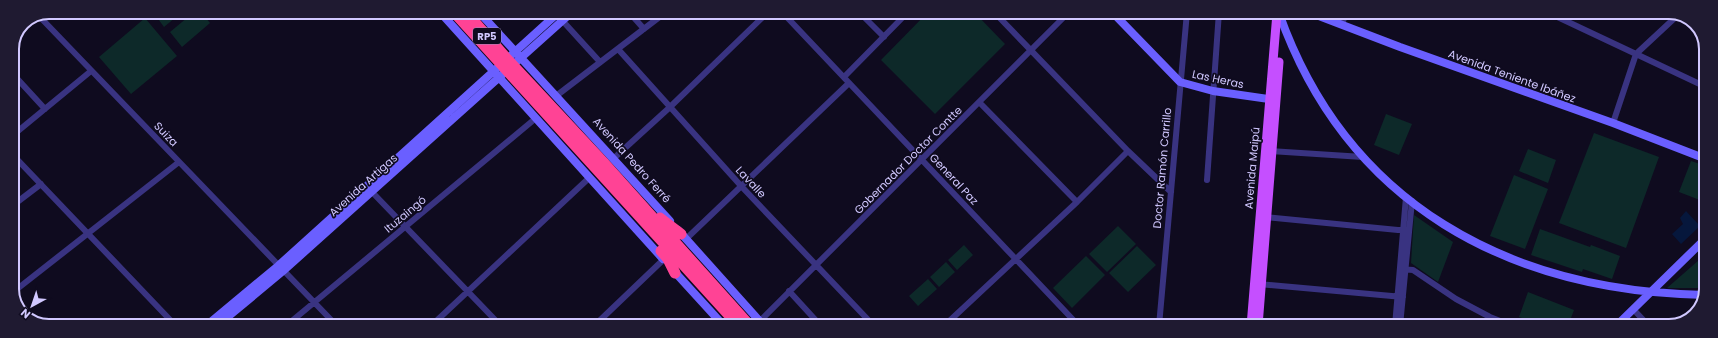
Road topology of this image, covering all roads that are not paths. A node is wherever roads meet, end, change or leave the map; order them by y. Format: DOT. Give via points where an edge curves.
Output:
graph roads {
  1 [pos="449,19"];
  2 [pos="461,19"];
  3 [pos="471,19"];
  4 [pos="483,19"];
  5 [pos="554,19"];
  6 [pos="562,19"];
  7 [pos="635,19"];
  8 [pos="657,19"];
  9 [pos="761,19"];
  10 [pos="789,19"];
  11 [pos="866,19"];
  12 [pos="901,19"];
  13 [pos="1001,19"];
  14 [pos="1062,19"];
  15 [pos="1119,19"];
  16 [pos="1185,19"];
  17 [pos="1218,19"];
  18 [pos="1280,19"];
  19 [pos="1282,19"];
  20 [pos="1329,19"];
  21 [pos="1344,19"];
  22 [pos="1562,19"];
  23 [pos="43,20"];
  24 [pos="1672,20"];
  25 [pos="1342,24"];
  26 [pos="644,29"];
  27 [pos="884,37"];
  28 [pos="618,49"];
  29 [pos="1030,50"];
  30 [pos="1636,54"];
  31 [pos="600,62"];
  32 [pos="507,65"];
  33 [pos="92,71"];
  34 [pos="844,77"];
  35 [pos="19,81"];
  36 [pos="1180,82"];
  37 [pos="849,83"];
  38 [pos="1699,84"];
  39 [pos="1213,92"];
  40 [pos="556,96"];
  41 [pos="1273,100"];
  42 [pos="980,102"];
  43 [pos="670,108"];
  44 [pos="45,109"];
  45 [pos="536,118"];
  46 [pos="1612,123"];
  47 [pos="19,130"];
  48 [pos="1128,151"];
  49 [pos="1269,151"];
  50 [pos="1699,156"];
  51 [pos="1363,157"];
  52 [pos="922,160"];
  53 [pos="19,162"];
  54 [pos="179,162"];
  55 [pos="601,167"];
  56 [pos="1207,180"];
  57 [pos="40,184"];
  58 [pos="742,187"];
  59 [pos="372,192"];
  60 [pos="1171,192"];
  61 [pos="1409,199"];
  62 [pos="19,200"];
  63 [pos="1076,202"];
  64 [pos="1264,217"];
  65 [pos="406,226"];
  66 [pos="1406,230"];
  67 [pos="87,234"];
  68 [pos="684,237"];
  69 [pos="1699,245"];
  70 [pos="1016,259"];
  71 [pos="663,260"];
  72 [pos="816,265"];
  73 [pos="280,269"];
  74 [pos="1403,270"];
  75 [pos="675,273"];
  76 [pos="1258,284"];
  77 [pos="19,287"];
  78 [pos="789,291"];
  79 [pos="469,292"];
  80 [pos="1650,293"];
  81 [pos="1698,295"];
  82 [pos="1401,297"];
  83 [pos="314,303"];
  84 [pos="1633,309"];
  85 [pos="169,319"];
  86 [pos="215,319"];
  87 [pos="225,319"];
  88 [pos="294,319"];
  89 [pos="329,319"];
  90 [pos="440,319"];
  91 [pos="494,319"];
  92 [pos="601,319"];
  93 [pos="718,319"];
  94 [pos="733,319"];
  95 [pos="752,319"];
  96 [pos="753,319"];
  97 [pos="762,319"];
  98 [pos="815,319"];
  99 [pos="867,319"];
  100 [pos="952,319"];
  101 [pos="1072,319"];
  102 [pos="1160,319"];
  103 [pos="1252,319"];
  104 [pos="1258,319"];
  105 [pos="1396,319"];
  106 [pos="1400,319"];
  107 [pos="1495,319"];
  108 [pos="1623,319"];
  109 [pos="1642,319"];
  1 -- 32 [label="main road, Avenida Pedro Ferré"];
  2 -- 32 [label="highway, Avenida Pedro Ferré"];
  3 -- 32 [label="highway, Avenida Pedro Ferré / RP5"];
  4 -- 32 [label="main road, Avenida Pedro Ferré"];
  5 -- 32 [label="main road"];
  6 -- 31 [label="street"];
  7 -- 26 [label="street"];
  8 -- 26 [label="street"];
  9 -- 43 [label="street"];
  10 -- 34 [label="street, General Paz"];
  11 -- 27 [label="street"];
  12 -- 27 [label="street"];
  13 -- 29 [label="street"];
  14 -- 29 [label="street, Gobernador Doctor Contte"];
  15 -- 36 [label="main road, Las Heras"];
  16 -- 36 [label="street, Doctor Ramón Carrillo"];
  17 -- 39 [label="street"];
  18 -- 41 [label="main road, Avenida Maipú"];
  19 -- 51 [label="main road" via="1317,96"];
  20 -- 25 [label="main road, Avenida Teniente Ibáñez"];
  21 -- 25 [label="street"];
  22 -- 30 [label="street"];
  23 -- 33 [label="street, Suiza"];
  24 -- 30 [label="street"];
  25 -- 46 [label="main road, Avenida Teniente Ibáñez" via="1407,50"];
  26 -- 28 [label="street"];
  27 -- 34 [label="street"];
  28 -- 31 [label="street"];
  28 -- 43 [label="street, Lavalle"];
  29 -- 42 [label="street, Gobernador Doctor Contte"];
  29 -- 48 [label="street"];
  30 -- 38 [label="street"];
  30 -- 46 [label="street"];
  31 -- 40 [label="street"];
  32 -- 40 [label="main road, Avenida Pedro Ferré"];
  32 -- 45 [label="main road, Avenida Pedro Ferré"];
  32 -- 55 [label="highway, Avenida Pedro Ferré"];
  32 -- 59 [label="main road, Avenida Artigas"];
  32 -- 73 [label="main road, Avenida Artigas"];
  33 -- 44 [label="street"];
  33 -- 54 [label="street, Suiza"];
  34 -- 37 [label="street, General Paz"];
  35 -- 44 [label="street"];
  36 -- 39 [label="main road, Las Heras"];
  36 -- 60 [label="street, Doctor Ramón Carrillo"];
  37 -- 52 [label="street, General Paz"];
  37 -- 58 [label="street"];
  39 -- 41 [label="main road, Las Heras"];
  39 -- 56 [label="street"];
  40 -- 55 [label="main road, Avenida Pedro Ferré"];
  41 -- 49 [label="main road, Avenida Maipú"];
  42 -- 52 [label="street, Gobernador Doctor Contte"];
  42 -- 63 [label="street"];
  43 -- 55 [label="street"];
  43 -- 58 [label="street, Lavalle"];
  44 -- 47 [label="street"];
  45 -- 55 [label="main road, Avenida Pedro Ferré"];
  45 -- 65 [label="street, Ituzaingó"];
  46 -- 50 [label="main road, Avenida Teniente Ibáñez"];
  48 -- 60 [label="street"];
  48 -- 63 [label="street"];
  49 -- 51 [label="street"];
  49 -- 64 [label="main road, Avenida Maipú"];
  51 -- 61 [label="main road"];
  52 -- 70 [label="street, General Paz"];
  52 -- 72 [label="street, Gobernador Doctor Contte"];
  53 -- 57 [label="street"];
  54 -- 67 [label="street"];
  54 -- 73 [label="street, Suiza"];
  55 -- 68 [label="highway"];
  55 -- 71 [label="main road, Avenida Pedro Ferré"];
  55 -- 75 [label="highway" via="632,218 668,259"];
  55 -- 79 [label="street"];
  55 -- 94 [label="highway, Avenida Pedro Ferré"];
  55 -- 95 [label="highway, Avenida Pedro Ferré"];
  57 -- 62 [label="street"];
  57 -- 67 [label="street"];
  58 -- 68 [label="street"];
  58 -- 72 [label="street, Lavalle"];
  59 -- 65 [label="street"];
  59 -- 73 [label="main road, Avenida Artigas"];
  60 -- 102 [label="street, Doctor Ramón Carrillo"];
  61 -- 66 [label="street"];
  61 -- 80 [label="main road" via="1442,224 1473,242 1522,264 1585,282"];
  63 -- 70 [label="street"];
  64 -- 66 [label="street"];
  64 -- 76 [label="main road, Avenida Maipú"];
  65 -- 79 [label="street"];
  65 -- 83 [label="street, Ituzaingó"];
  66 -- 74 [label="street"];
  67 -- 77 [label="street"];
  67 -- 85 [label="street"];
  68 -- 96 [label="main road"];
  69 -- 80 [label="main road"];
  70 -- 100 [label="street"];
  70 -- 101 [label="street, General Paz"];
  71 -- 75 [label="main road, Avenida Pedro Ferré"];
  71 -- 92 [label="street"];
  72 -- 78 [label="street, Gobernador Doctor Contte"];
  72 -- 99 [label="street, Lavalle"];
  73 -- 83 [label="street, Suiza"];
  73 -- 86 [label="main road, Avenida Artigas"];
  73 -- 87 [label="main road, Avenida Artigas"];
  74 -- 82 [label="street"];
  74 -- 107 [label="street" via="1413,270 1456,299"];
  75 -- 93 [label="main road, Avenida Pedro Ferré"];
  76 -- 82 [label="street"];
  76 -- 103 [label="main road, Avenida Maipú"];
  76 -- 104 [label="main road, Avenida Maipú"];
  78 -- 97 [label="street, Gobernador Doctor Contte"];
  78 -- 98 [label="street"];
  79 -- 90 [label="street"];
  79 -- 91 [label="street"];
  80 -- 81 [label="main road"];
  80 -- 84 [label="main road"];
  82 -- 105 [label="street"];
  82 -- 106 [label="street"];
  83 -- 88 [label="street, Ituzaingó"];
  83 -- 89 [label="street, Suiza"];
  84 -- 108 [label="main road"];
  84 -- 109 [label="street"];
}
